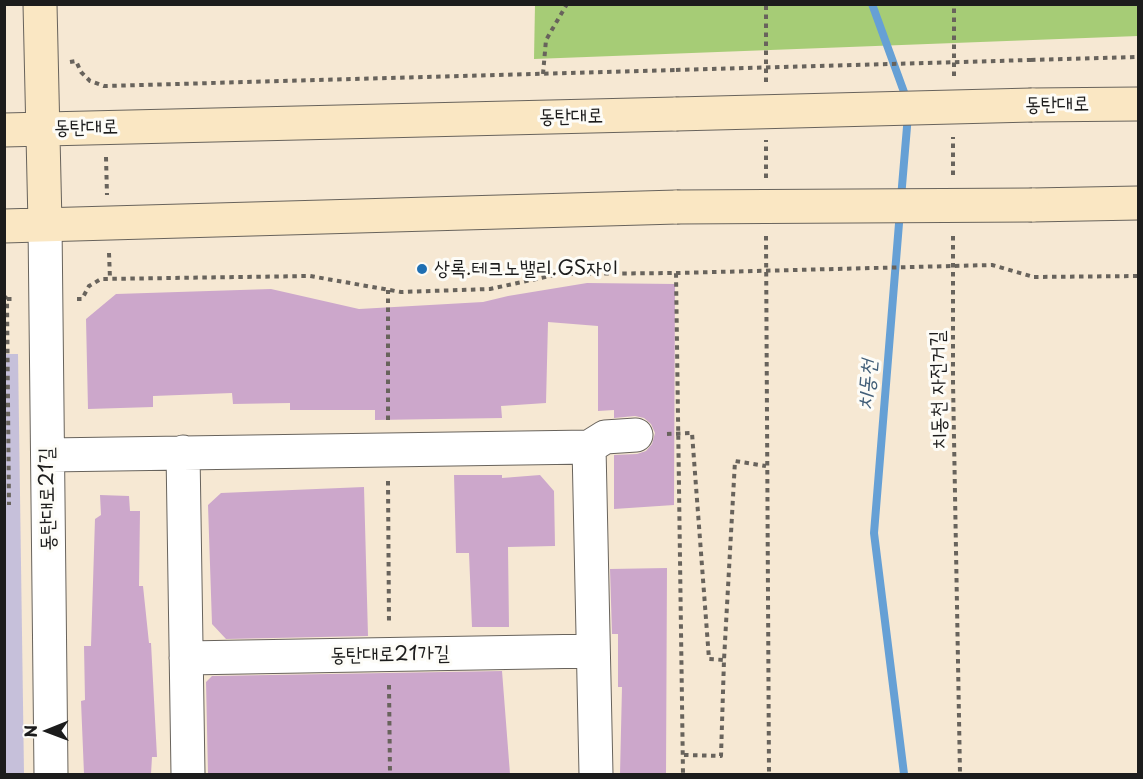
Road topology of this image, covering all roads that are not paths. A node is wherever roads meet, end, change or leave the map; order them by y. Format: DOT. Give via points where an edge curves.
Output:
graph roads {
  1 [pos="40,4"];
  2 [pos="1138,104"];
  3 [pos="43,129"];
  4 [pos="4,130"];
  5 [pos="1138,203"];
  6 [pos="45,224"];
  7 [pos="4,225"];
  8 [pos="636,435"];
  9 [pos="589,447"];
  10 [pos="183,452"];
  11 [pos="48,455"];
  12 [pos="593,651"];
  13 [pos="186,658"];
  14 [pos="51,774"];
  15 [pos="188,774"];
  16 [pos="596,774"];
  1 -- 3 [label="main road"];
  2 -- 3 [label="main road, 동탄대로, bridge"];
  3 -- 4 [label="main road, 동탄대로"];
  3 -- 6 [label="main road"];
  5 -- 6 [label="main road, bridge" via="677,207"];
  6 -- 7 [label="main road"];
  6 -- 11 [label="street, 동탄대로21길"];
  8 -- 9 [label="street" via="605,437"];
  9 -- 10 [label="street"];
  9 -- 12 [label="street"];
  10 -- 11 [label="street"];
  10 -- 13 [label="street"];
  11 -- 14 [label="street, 동탄대로21길"];
  12 -- 13 [label="street, 동탄대로21가길"];
  12 -- 16 [label="street"];
  13 -- 15 [label="street"];
}
